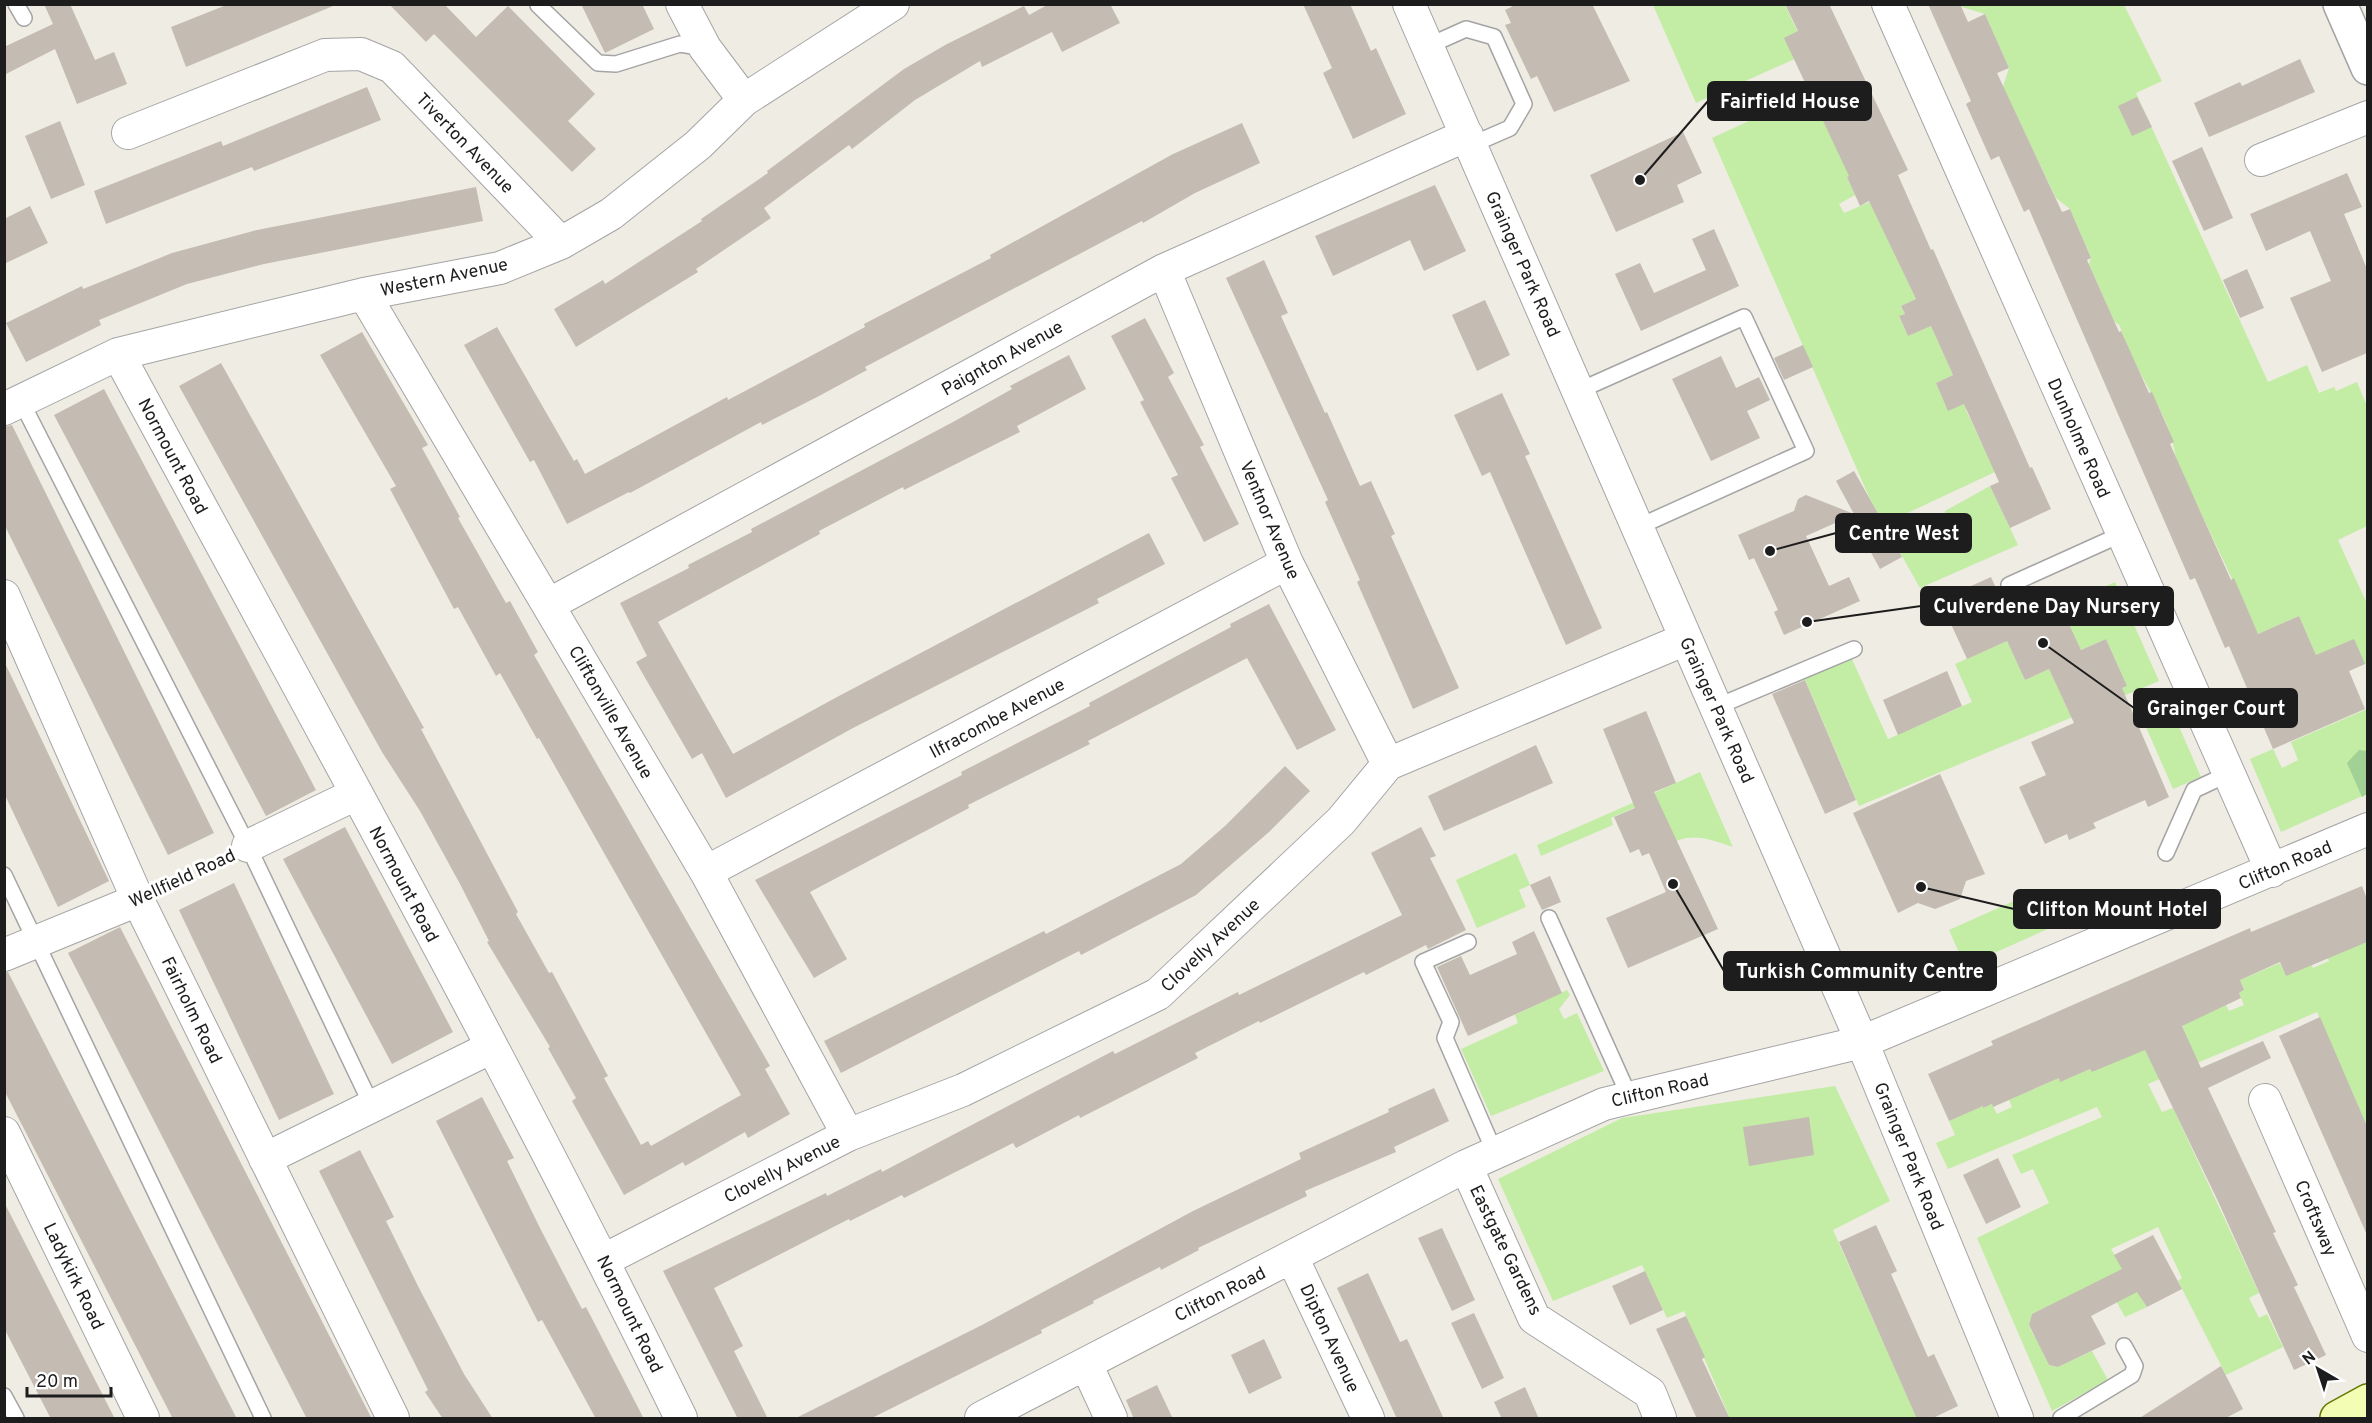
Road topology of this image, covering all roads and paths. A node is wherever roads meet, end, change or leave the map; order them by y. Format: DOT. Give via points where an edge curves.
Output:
graph roads {
  1 [pos="682,4"];
  2 [pos="893,4"];
  3 [pos="1410,4"];
  4 [pos="1888,4"];
  5 [pos="2340,4"];
  6 [pos="538,5"];
  7 [pos="1428,46"];
  8 [pos="705,48"];
  9 [pos="2367,68"];
  10 [pos="744,100"];
  11 [pos="2367,117"];
  12 [pos="128,133"];
  13 [pos="1469,140"];
  14 [pos="2261,160"];
  15 [pos="561,243"];
  16 [pos="1164,270"];
  17 [pos="364,294"];
  18 [pos="118,354"];
  19 [pos="1578,391"];
  20 [pos="13,405"];
  21 [pos="1638,527"];
  22 [pos="2122,534"];
  23 [pos="1287,563"];
  24 [pos="2009,585"];
  25 [pos="4,596"];
  26 [pos="548,605"];
  27 [pos="1686,639"];
  28 [pos="1854,649"];
  29 [pos="1716,706"];
  30 [pos="1388,764"];
  31 [pos="2230,773"];
  32 [pos="356,794"];
  33 [pos="2367,829"];
  34 [pos="248,846"];
  35 [pos="2166,853"];
  36 [pos="2272,871"];
  37 [pos="706,872"];
  38 [pos="4,875"];
  39 [pos="138,900"];
  40 [pos="1549,918"];
  41 [pos="35,941"];
  42 [pos="1468,942"];
  43 [pos="4,956"];
  44 [pos="1862,1042"];
  45 [pos="492,1047"];
  46 [pos="1630,1098"];
  47 [pos="2265,1100"];
  48 [pos="372,1106"];
  49 [pos="4,1133"];
  50 [pos="849,1135"];
  51 [pos="1495,1153"];
  52 [pos="265,1160"];
  53 [pos="1466,1166"];
  54 [pos="1292,1257"];
  55 [pos="604,1260"];
  56 [pos="2367,1336"];
  57 [pos="2124,1346"];
  58 [pos="1086,1364"];
  59 [pos="4,1396"];
  60 [pos="2367,1401"];
  61 [pos="16,1419"];
  62 [pos="143,1419"];
  63 [pos="263,1419"];
  64 [pos="393,1419"];
  65 [pos="681,1419"];
  66 [pos="981,1419"];
  67 [pos="1111,1419"];
  68 [pos="1368,1419"];
  69 [pos="1660,1419"];
  70 [pos="2017,1419"];
  71 [pos="2061,1419"];
  72 [pos="2337,1419"];
  1 -- 8 [label="street"];
  2 -- 10 [label="street, Western Avenue"];
  3 -- 7 [label="street, Grainger Park Road"];
  4 -- 22 [label="street, Dunholme Road"];
  5 -- 9 [label="street"];
  6 -- 8 [label="lane" via="598,63 616,64 680,44"];
  7 -- 13 [label="street, Grainger Park Road"];
  7 -- 13 [label="lane" via="1466,29 1494,37 1524,104 1510,128"];
  8 -- 10 [label="street"];
  10 -- 15 [label="street, Western Avenue" via="698,145 610,214"];
  11 -- 14 [label="street"];
  12 -- 15 [label="street, Tiverton Avenue" via="325,55 365,44 392,67"];
  13 -- 16 [label="street, Paignton Avenue"];
  13 -- 19 [label="street, Grainger Park Road"];
  15 -- 17 [label="street, Western Avenue" via="500,268"];
  16 -- 23 [label="street, Ventnor Avenue"];
  16 -- 26 [label="street, Paignton Avenue"];
  17 -- 18 [label="street, Western Avenue"];
  17 -- 26 [label="street, Cliftonville Avenue"];
  18 -- 20 [label="street, Western Avenue"];
  18 -- 32 [label="street, Normount Road"];
  19 -- 21 [label="street, Grainger Park Road"];
  19 -- 21 [label="lane" via="1744,317 1806,451"];
  20 -- 34 [label="lane"];
  21 -- 27 [label="street, Grainger Park Road"];
  22 -- 24 [label="lane"];
  22 -- 31 [label="street, Dunholme Road"];
  23 -- 30 [label="street, Ventnor Avenue"];
  23 -- 37 [label="street, Ilfracombe Avenue"];
  25 -- 39 [label="street, Fairholm Road"];
  26 -- 37 [label="street, Cliftonville Avenue"];
  27 -- 29 [label="street, Grainger Park Road"];
  27 -- 30 [label="street, Clovelly Avenue"];
  28 -- 29 [label="lane"];
  29 -- 44 [label="street, Grainger Park Road"];
  30 -- 50 [label="street, Clovelly Avenue" via="1341,820 1158,994 963,1090"];
  31 -- 35 [label="lane" via="2194,790"];
  31 -- 36 [label="street, Dunholme Road"];
  32 -- 34 [label="street, Wellfield Road"];
  32 -- 45 [label="street, Normount Road"];
  33 -- 36 [label="street, Clifton Road"];
  34 -- 39 [label="path, Wellfield Road"];
  34 -- 48 [label="lane"];
  36 -- 44 [label="street, Clifton Road"];
  37 -- 50 [label="street, Cliftonville Avenue"];
  38 -- 41 [label="lane"];
  39 -- 41 [label="street, Wellfield Road"];
  39 -- 52 [label="street, Fairholm Road"];
  40 -- 46 [label="lane"];
  41 -- 43 [label="street, Wellfield Road"];
  41 -- 63 [label="lane"];
  42 -- 51 [label="lane" via="1423,962 1451,1022 1445,1038"];
  44 -- 46 [label="street, Clifton Road"];
  44 -- 70 [label="street, Grainger Park Road"];
  45 -- 48 [label="street"];
  45 -- 55 [label="street, Normount Road"];
  46 -- 51 [label="street, Clifton Road" via="1604,1104"];
  47 -- 56 [label="street, Croftsway"];
  48 -- 52 [label="street"];
  49 -- 62 [label="street, Ladykirk Road"];
  50 -- 55 [label="street, Clovelly Avenue"];
  51 -- 53 [label="street, Clifton Road"];
  52 -- 64 [label="street, Fairholm Road"];
  53 -- 54 [label="street, Clifton Road"];
  53 -- 69 [label="street, Eastgate Gardens" via="1534,1318 1650,1393"];
  54 -- 58 [label="street, Clifton Road"];
  54 -- 68 [label="street, Dipton Avenue"];
  55 -- 65 [label="street, Normount Road"];
  57 -- 71 [label="lane" via="2135,1366 2132,1375"];
  58 -- 66 [label="street, Clifton Road"];
  58 -- 67 [label="street"];
  59 -- 61 [label="lane"];
  60 -- 72 [label="main road"];
}
